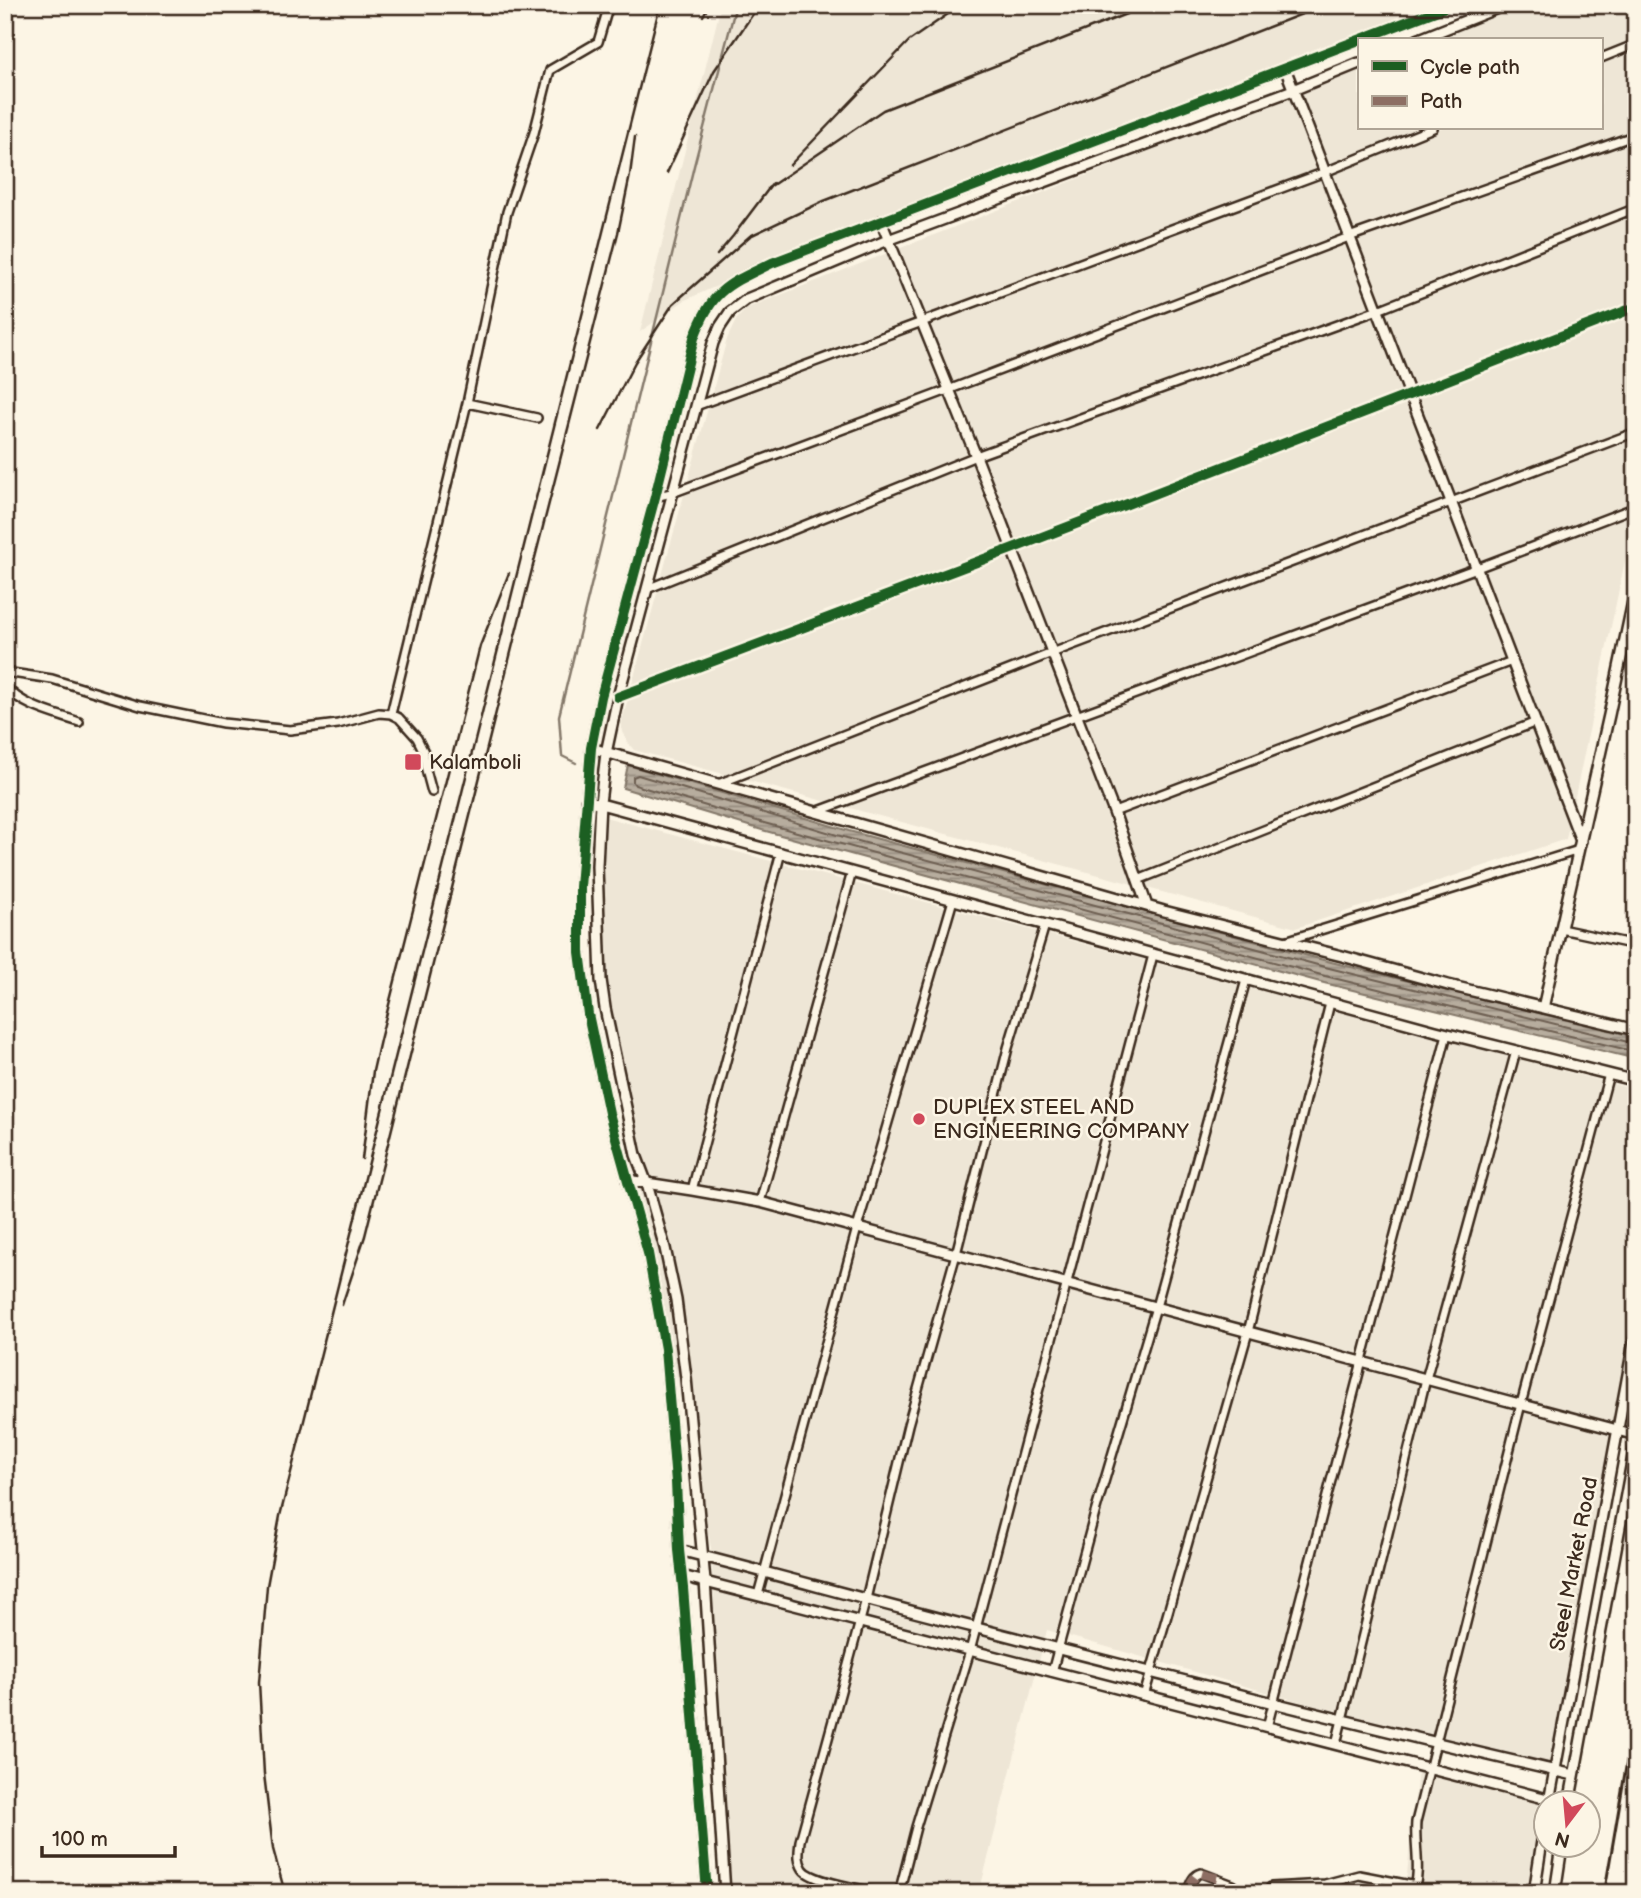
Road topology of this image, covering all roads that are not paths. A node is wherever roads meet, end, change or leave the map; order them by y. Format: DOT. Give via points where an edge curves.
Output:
graph roads {
  1 [pos="609,5"];
  2 [pos="1451,5"];
  3 [pos="1505,5"];
  4 [pos="1364,38"];
  5 [pos="1422,38"];
  6 [pos="1358,40"];
  7 [pos="1636,44"];
  8 [pos="1602,58"];
  9 [pos="1358,63"];
  10 [pos="1285,68"];
  11 [pos="1293,90"];
  12 [pos="1428,130"];
  13 [pos="1636,135"];
  14 [pos="1325,172"];
  15 [pos="1636,208"];
  16 [pos="881,221"];
  17 [pos="1349,237"];
  18 [pos="888,240"];
  19 [pos="1636,307"];
  20 [pos="1378,310"];
  21 [pos="921,322"];
  22 [pos="948,390"];
  23 [pos="1410,395"];
  24 [pos="467,403"];
  25 [pos="696,406"];
  26 [pos="537,418"];
  27 [pos="1636,432"];
  28 [pos="976,456"];
  29 [pos="674,492"];
  30 [pos="655,497"];
  31 [pos="1451,502"];
  32 [pos="1636,507"];
  33 [pos="1011,549"];
  34 [pos="1477,568"];
  35 [pos="647,589"];
  36 [pos="1635,589"];
  37 [pos="1052,653"];
  38 [pos="1512,661"];
  39 [pos="5,672"];
  40 [pos="5,686"];
  41 [pos="618,697"];
  42 [pos="391,714"];
  43 [pos="1077,717"];
  44 [pos="79,722"];
  45 [pos="1536,722"];
  46 [pos="591,748"];
  47 [pos="606,759"];
  48 [pos="716,785"];
  49 [pos="432,792"];
  50 [pos="586,798"];
  51 [pos="600,801"];
  52 [pos="815,812"];
  53 [pos="1114,812"];
  54 [pos="1580,845"];
  55 [pos="781,852"];
  56 [pos="852,872"];
  57 [pos="1138,880"];
  58 [pos="953,900"];
  59 [pos="1147,906"];
  60 [pos="1045,925"];
  61 [pos="1561,929"];
  62 [pos="1284,941"];
  63 [pos="1636,945"];
  64 [pos="1153,955"];
  65 [pos="1245,980"];
  66 [pos="1330,1003"];
  67 [pos="1543,1008"];
  68 [pos="1636,1030"];
  69 [pos="1447,1034"];
  70 [pos="1516,1051"];
  71 [pos="1609,1074"];
  72 [pos="1636,1081"];
  73 [pos="627,1181"];
  74 [pos="647,1184"];
  75 [pos="692,1190"];
  76 [pos="760,1202"];
  77 [pos="857,1228"];
  78 [pos="956,1254"];
  79 [pos="1067,1284"];
  80 [pos="1156,1307"];
  81 [pos="1636,1331"];
  82 [pos="1248,1332"];
  83 [pos="1362,1362"];
  84 [pos="1426,1379"];
  85 [pos="1521,1404"];
  86 [pos="1617,1430"];
  87 [pos="1636,1437"];
  88 [pos="679,1550"];
  89 [pos="702,1556"];
  90 [pos="764,1572"];
  91 [pos="682,1576"];
  92 [pos="705,1581"];
  93 [pos="758,1595"];
  94 [pos="866,1599"];
  95 [pos="860,1622"];
  96 [pos="976,1628"];
  97 [pos="1058,1648"];
  98 [pos="970,1651"];
  99 [pos="1052,1672"];
  100 [pos="1152,1672"];
  101 [pos="1144,1696"];
  102 [pos="1273,1703"];
  103 [pos="1342,1720"];
  104 [pos="1267,1727"];
  105 [pos="1336,1744"];
  106 [pos="1436,1744"];
  107 [pos="1636,1753"];
  108 [pos="1431,1768"];
  109 [pos="1554,1770"];
  110 [pos="1574,1775"];
  111 [pos="1551,1790"];
  112 [pos="1571,1790"];
  113 [pos="1532,1796"];
  114 [pos="1636,1818"];
  115 [pos="1539,1860"];
  116 [pos="1560,1860"];
  117 [pos="1414,1889"];
  118 [pos="706,1893"];
  119 [pos="725,1893"];
  120 [pos="878,1893"];
  121 [pos="900,1893"];
  122 [pos="1187,1893"];
  123 [pos="1242,1893"];
  124 [pos="1267,1893"];
  125 [pos="1534,1893"];
  126 [pos="1555,1893"];
  127 [pos="1612,1893"];
  128 [pos="1623,1893"];
  1 -- 24 [label="street" via="598,42 550,71 507,212"];
  2 -- 4 [label="street"];
  3 -- 5 [label="street"];
  6 -- 10 [label="street"];
  7 -- 8 [label="street"];
  9 -- 11 [label="street"];
  10 -- 11 [label="street"];
  10 -- 16 [label="street"];
  11 -- 14 [label="street"];
  11 -- 18 [label="street"];
  12 -- 14 [label="street"];
  13 -- 17 [label="street"];
  14 -- 17 [label="street"];
  14 -- 21 [label="street"];
  15 -- 20 [label="street"];
  16 -- 18 [label="street"];
  16 -- 30 [label="street" via="772,263 736,280 711,301 694,338"];
  17 -- 20 [label="street"];
  17 -- 22 [label="street"];
  18 -- 21 [label="street"];
  18 -- 25 [label="street" via="747,299 730,312 713,343"];
  19 -- 23 [label="street"];
  20 -- 23 [label="street"];
  20 -- 28 [label="street"];
  21 -- 22 [label="street"];
  21 -- 25 [label="street"];
  22 -- 28 [label="street"];
  22 -- 29 [label="street"];
  23 -- 31 [label="street"];
  23 -- 33 [label="street"];
  24 -- 26 [label="street"];
  24 -- 42 [label="street"];
  25 -- 29 [label="street"];
  27 -- 31 [label="street"];
  28 -- 33 [label="street"];
  28 -- 35 [label="street"];
  29 -- 30 [label="street"];
  29 -- 35 [label="street"];
  30 -- 46 [label="street"];
  31 -- 34 [label="street"];
  31 -- 37 [label="street"];
  32 -- 34 [label="street"];
  33 -- 37 [label="street"];
  33 -- 41 [label="street"];
  34 -- 38 [label="street"];
  34 -- 43 [label="street"];
  35 -- 41 [label="street"];
  36 -- 54 [label="street"];
  37 -- 43 [label="street"];
  37 -- 48 [label="street"];
  38 -- 45 [label="street"];
  38 -- 53 [label="street"];
  39 -- 42 [label="street" via="52,679 140,706 223,723 290,730"];
  40 -- 44 [label="street" via="34,707"];
  41 -- 47 [label="street"];
  42 -- 49 [label="street" via="417,738"];
  43 -- 52 [label="street"];
  43 -- 53 [label="street"];
  45 -- 54 [label="street"];
  45 -- 57 [label="street"];
  46 -- 47 [label="street"];
  46 -- 50 [label="street"];
  47 -- 48 [label="street"];
  47 -- 51 [label="street"];
  48 -- 52 [label="street"];
  50 -- 51 [label="street"];
  50 -- 73 [label="street" via="580,951 588,1014"];
  51 -- 55 [label="street"];
  51 -- 74 [label="street" via="597,866 604,999 636,1155"];
  52 -- 59 [label="street"];
  53 -- 57 [label="street"];
  54 -- 61 [label="street"];
  54 -- 62 [label="street"];
  55 -- 56 [label="street"];
  55 -- 75 [label="street"];
  56 -- 58 [label="street"];
  56 -- 76 [label="street"];
  57 -- 59 [label="street"];
  58 -- 60 [label="street"];
  58 -- 77 [label="street"];
  59 -- 62 [label="street"];
  60 -- 64 [label="street"];
  60 -- 78 [label="street" via="1008,1048"];
  61 -- 63 [label="street"];
  61 -- 67 [label="street"];
  62 -- 67 [label="street"];
  64 -- 65 [label="street"];
  64 -- 79 [label="street"];
  65 -- 66 [label="street"];
  65 -- 80 [label="street"];
  66 -- 69 [label="street"];
  66 -- 82 [label="street"];
  67 -- 68 [label="street"];
  69 -- 70 [label="street"];
  69 -- 83 [label="street"];
  70 -- 71 [label="street"];
  70 -- 84 [label="street"];
  71 -- 72 [label="street"];
  71 -- 85 [label="street"];
  73 -- 74 [label="street"];
  73 -- 88 [label="street" via="648,1253 665,1349"];
  74 -- 75 [label="street"];
  74 -- 89 [label="street" via="676,1300"];
  75 -- 76 [label="street"];
  76 -- 77 [label="street"];
  77 -- 78 [label="street"];
  77 -- 90 [label="street"];
  78 -- 79 [label="street"];
  78 -- 94 [label="street"];
  79 -- 80 [label="street"];
  79 -- 96 [label="street"];
  80 -- 82 [label="street"];
  80 -- 97 [label="street"];
  81 -- 86 [label="street, Steel Market Road"];
  82 -- 83 [label="street"];
  82 -- 100 [label="street"];
  83 -- 84 [label="street"];
  83 -- 102 [label="street"];
  84 -- 85 [label="street"];
  84 -- 103 [label="street"];
  85 -- 86 [label="street"];
  85 -- 106 [label="street"];
  86 -- 87 [label="street"];
  86 -- 109 [label="street, Steel Market Road"];
  87 -- 110 [label="street, Steel Market Road"];
  88 -- 89 [label="street"];
  88 -- 91 [label="street"];
  89 -- 90 [label="street"];
  89 -- 92 [label="street"];
  90 -- 93 [label="street"];
  90 -- 94 [label="street"];
  91 -- 92 [label="street"];
  91 -- 118 [label="street"];
  92 -- 93 [label="street"];
  92 -- 119 [label="street"];
  93 -- 95 [label="street"];
  94 -- 95 [label="street"];
  94 -- 96 [label="street"];
  95 -- 98 [label="street"];
  95 -- 120 [label="street" via="799,1854 805,1872"];
  96 -- 97 [label="street"];
  96 -- 98 [label="street"];
  97 -- 99 [label="street"];
  97 -- 100 [label="street"];
  98 -- 99 [label="street"];
  98 -- 121 [label="street"];
  99 -- 101 [label="street"];
  100 -- 101 [label="street"];
  100 -- 102 [label="street"];
  101 -- 104 [label="street"];
  102 -- 103 [label="street"];
  102 -- 104 [label="street"];
  103 -- 105 [label="street"];
  103 -- 106 [label="street"];
  104 -- 105 [label="street"];
  105 -- 108 [label="street"];
  106 -- 108 [label="street"];
  106 -- 109 [label="street"];
  107 -- 127 [label="highway"];
  108 -- 113 [label="street"];
  108 -- 117 [label="street" via="1416,1822"];
  109 -- 110 [label="street"];
  109 -- 111 [label="street, Steel Market Road"];
  110 -- 112 [label="street, Steel Market Road"];
  114 -- 128 [label="highway"];
  115 -- 125 [label="street"];
  116 -- 126 [label="street"];
  117 -- 124 [label="street" via="1360,1875 1325,1884 1271,1887"];
  122 -- 123 [label="street" via="1200,1873"];
}
